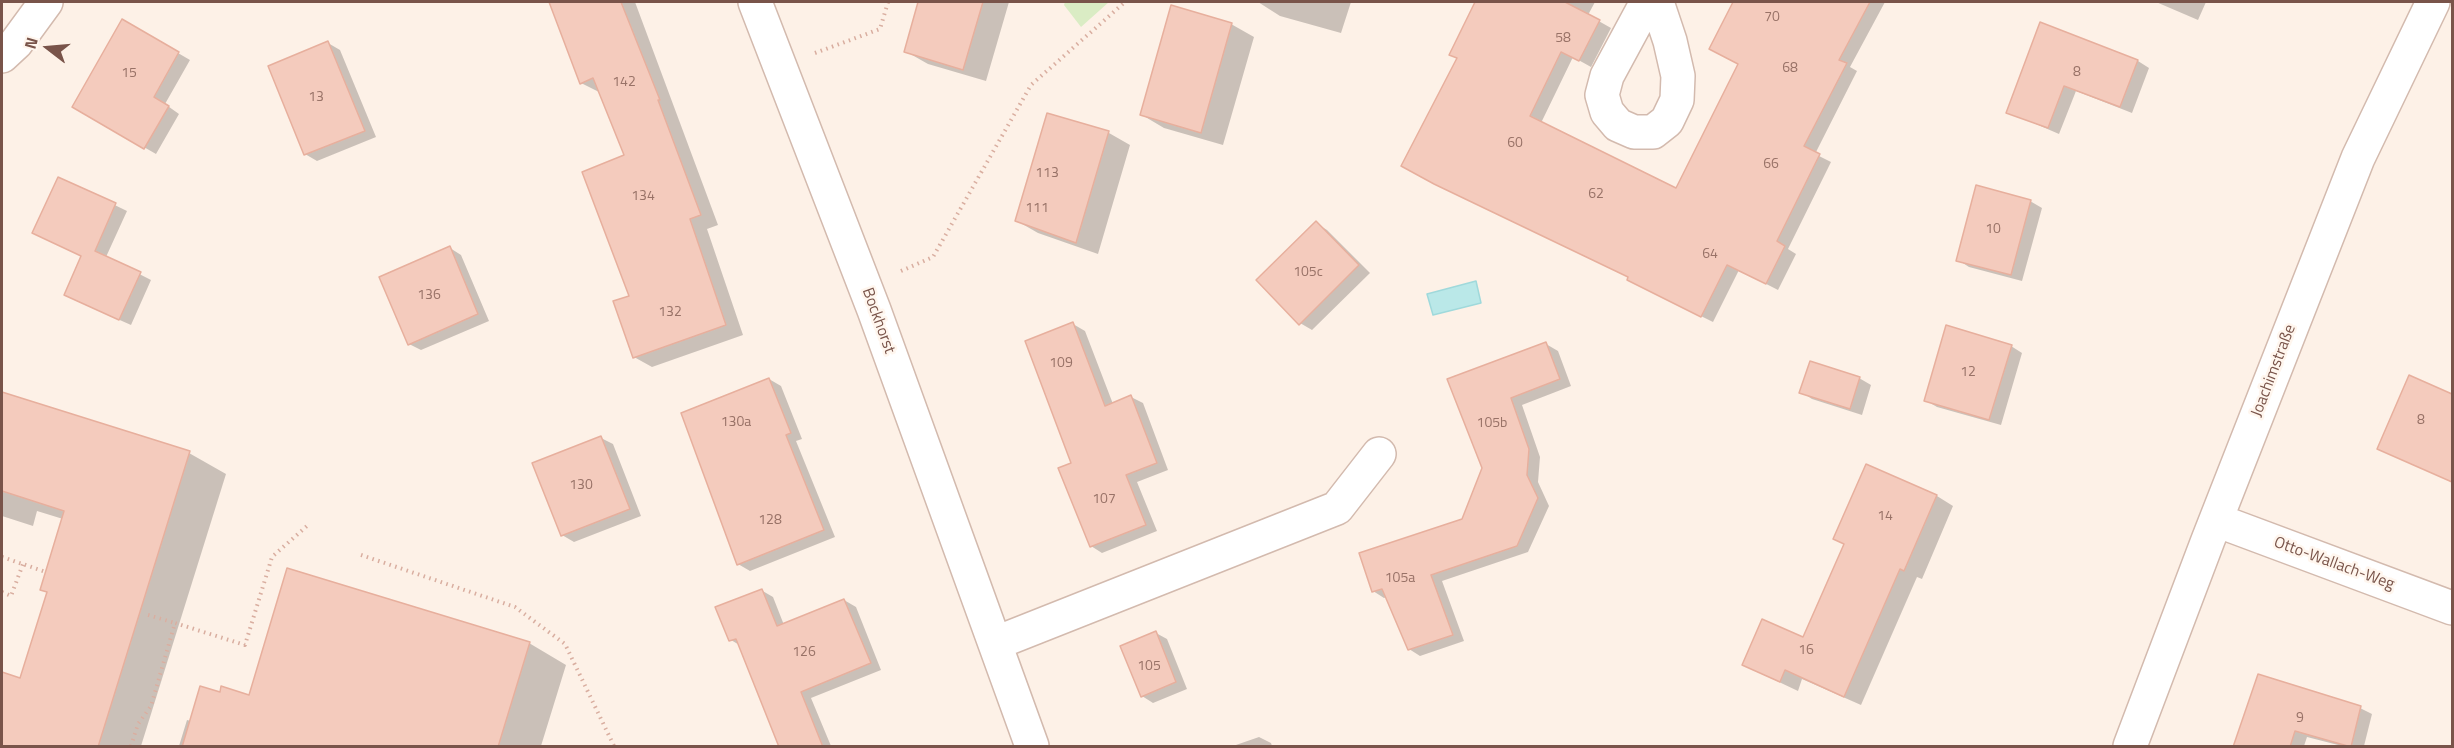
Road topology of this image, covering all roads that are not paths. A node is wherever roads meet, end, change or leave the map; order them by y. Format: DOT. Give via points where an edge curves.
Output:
graph roads {
  1 [pos="46,2"];
  2 [pos="755,2"];
  3 [pos="1647,2"];
  4 [pos="1657,2"];
  5 [pos="2433,2"];
  6 [pos="2,56"];
  7 [pos="1378,454"];
  8 [pos="2216,520"];
  9 [pos="2452,608"];
  10 [pos="996,643"];
  11 [pos="1032,747"];
  12 [pos="2130,747"];
  1 -- 6 [label="street"];
  2 -- 10 [label="street, Bockhorst"];
  3 -- 4 [label="street" via="1607,76 1602,95 1606,112 1618,126 1634,132 1653,132 1667,120 1677,100 1678,76"];
  5 -- 8 [label="street, Joachimstraße" via="2358,158"];
  7 -- 10 [label="street" via="1337,508"];
  8 -- 9 [label="street, Otto-Wallach-Weg"];
  8 -- 12 [label="street, Joachimstraße"];
  10 -- 11 [label="street, Bockhorst"];
}
